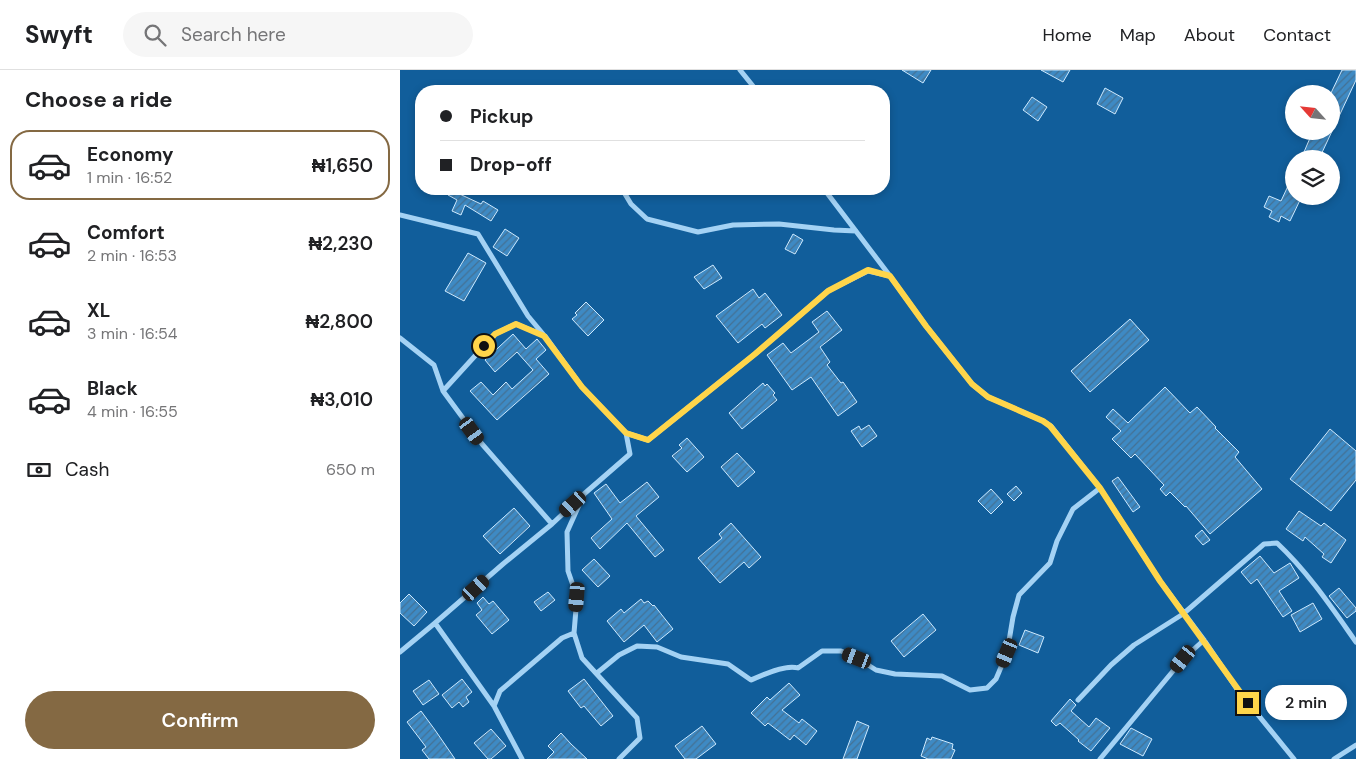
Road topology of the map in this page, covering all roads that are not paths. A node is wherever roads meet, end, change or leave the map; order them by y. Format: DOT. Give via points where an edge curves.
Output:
graph roads {
  1 [pos="740,70"];
  2 [pos="752,85"];
  3 [pos="626,195"];
  4 [pos="829,195"];
  5 [pos="400,215"];
  6 [pos="856,231"];
  7 [pos="890,276"];
  8 [pos="544,336"];
  9 [pos="400,338"];
  10 [pos="443,391"];
  11 [pos="626,433"];
  12 [pos="1100,488"];
  13 [pos="584,494"];
  14 [pos="552,524"];
  15 [pos="1183,614"];
  16 [pos="435,623"];
  17 [pos="574,633"];
  18 [pos="1204,640"];
  19 [pos="1356,642"];
  20 [pos="400,652"];
  21 [pos="597,673"];
  22 [pos="1078,700"];
  23 [pos="494,706"];
  24 [pos="1356,745"];
  25 [pos="522,759"];
  26 [pos="619,759"];
  27 [pos="1100,759"];
  28 [pos="1294,759"];
  29 [pos="1334,759"];
  1 -- 2 [label="street"];
  3 -- 6 [label="street" via="647,218 698,232 733,225 778,224"];
  4 -- 6 [label="street"];
  5 -- 8 [label="street" via="478,234 528,316"];
  6 -- 7 [label="street"];
  7 -- 11 [label="street" via="868,270 828,291 648,440"];
  7 -- 12 [label="street" via="972,384 988,397 1050,426"];
  8 -- 10 [label="street" via="516,324 495,334"];
  8 -- 11 [label="street" via="582,387"];
  9 -- 10 [label="street" via="434,365"];
  10 -- 14 [label="street" via="482,444"];
  11 -- 13 [label="street" via="630,454"];
  12 -- 15 [label="street"];
  12 -- 21 [label="street" via="1073,509 1050,563 1019,595 1007,653 996,679 987,688 970,690 942,676 876,670 841,651 822,651 798,668 772,671 751,680 728,664 681,657 657,647 638,646 619,655"];
  13 -- 14 [label="street"];
  13 -- 17 [label="street" via="567,532 568,571 577,597"];
  14 -- 16 [label="street"];
  15 -- 18 [label="street"];
  15 -- 19 [label="street" via="1264,544 1277,543 1327,601"];
  15 -- 22 [label="street" via="1134,645"];
  16 -- 20 [label="street"];
  16 -- 23 [label="street"];
  17 -- 21 [label="street" via="582,658"];
  17 -- 23 [label="street" via="562,638 500,691"];
  18 -- 27 [label="street" via="1183,659"];
  18 -- 28 [label="street" via="1237,689"];
  21 -- 26 [label="street" via="637,718 640,738"];
  23 -- 25 [label="street"];
  24 -- 29 [label="street"];
}
